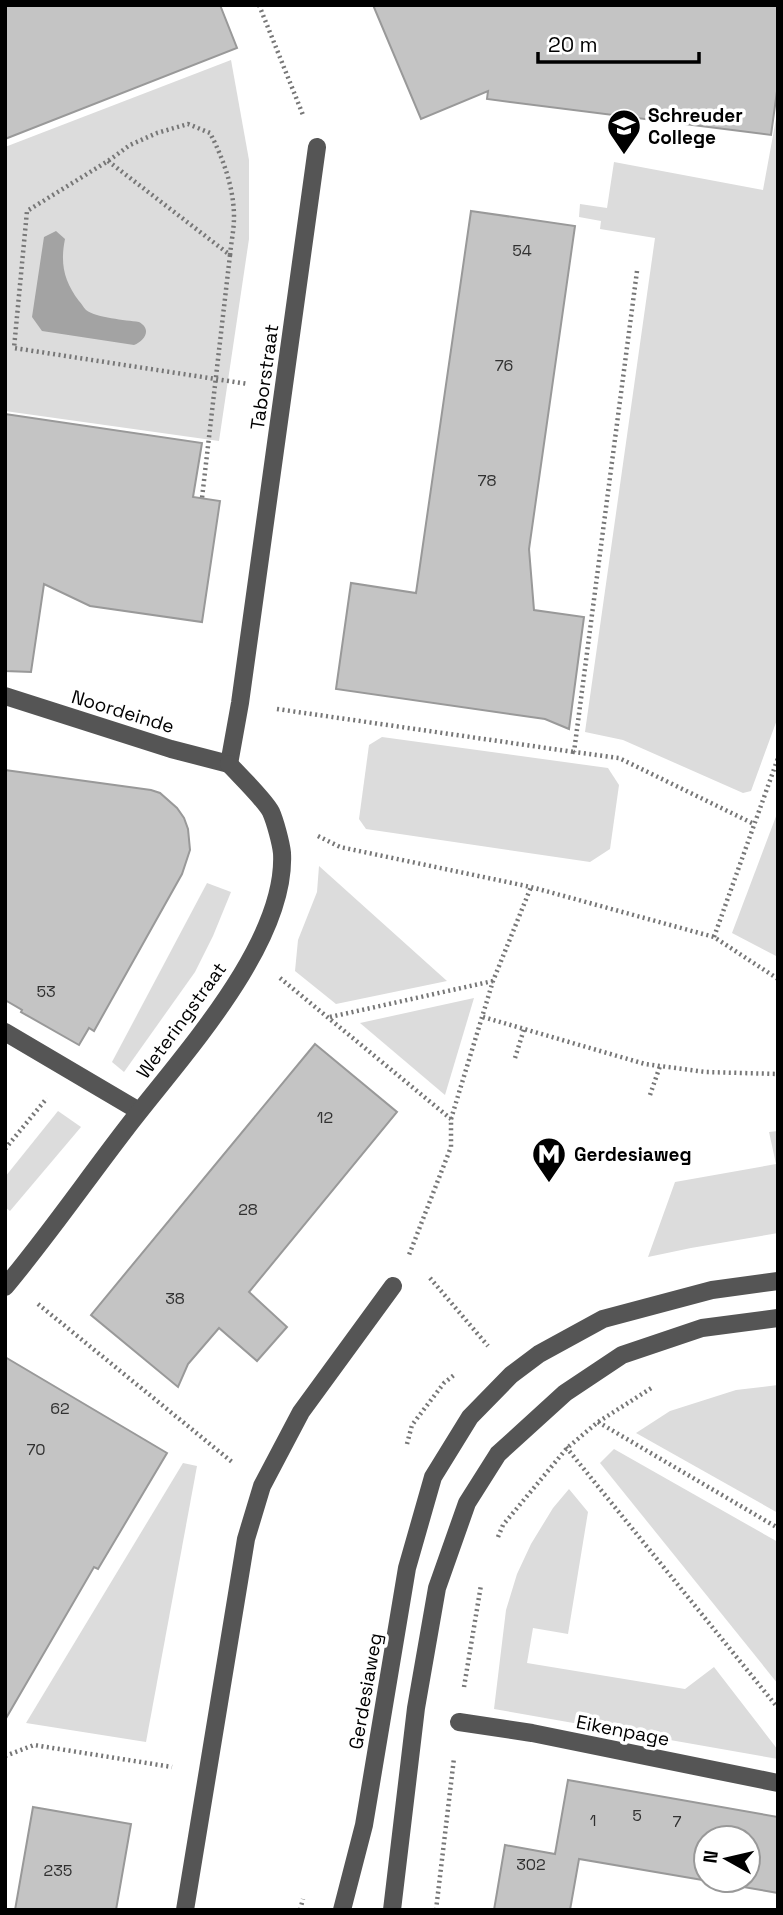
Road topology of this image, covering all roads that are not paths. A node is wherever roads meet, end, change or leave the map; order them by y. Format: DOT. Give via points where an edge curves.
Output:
graph roads {
  1 [pos="317,147"];
  2 [pos="5,696"];
  3 [pos="229,764"];
  4 [pos="5,1032"];
  5 [pos="139,1111"];
  6 [pos="7,1281"];
  7 [pos="778,1281"];
  8 [pos="393,1286"];
  9 [pos="778,1318"];
  10 [pos="459,1722"];
  11 [pos="778,1783"];
  12 [pos="185,1910"];
  13 [pos="342,1910"];
  14 [pos="392,1910"];
  1 -- 3 [label="street, Taborstraat"];
  2 -- 3 [label="street, Noordeinde"];
  3 -- 5 [label="street, Weteringstraat" via="271,811 282,851 274,908 222,1006"];
  4 -- 5 [label="street"];
  5 -- 6 [label="street, Weteringstraat"];
  7 -- 13 [label="street, Gerdesiaweg" via="712,1290 603,1319 538,1354 470,1417 433,1477 407,1568 364,1825"];
  8 -- 12 [label="street" via="301,1412 262,1486 246,1539"];
  9 -- 14 [label="street" via="702,1328 622,1355 565,1393 498,1454 467,1503 437,1588 416,1708"];
  10 -- 11 [label="street, Eikenpage"];
}
